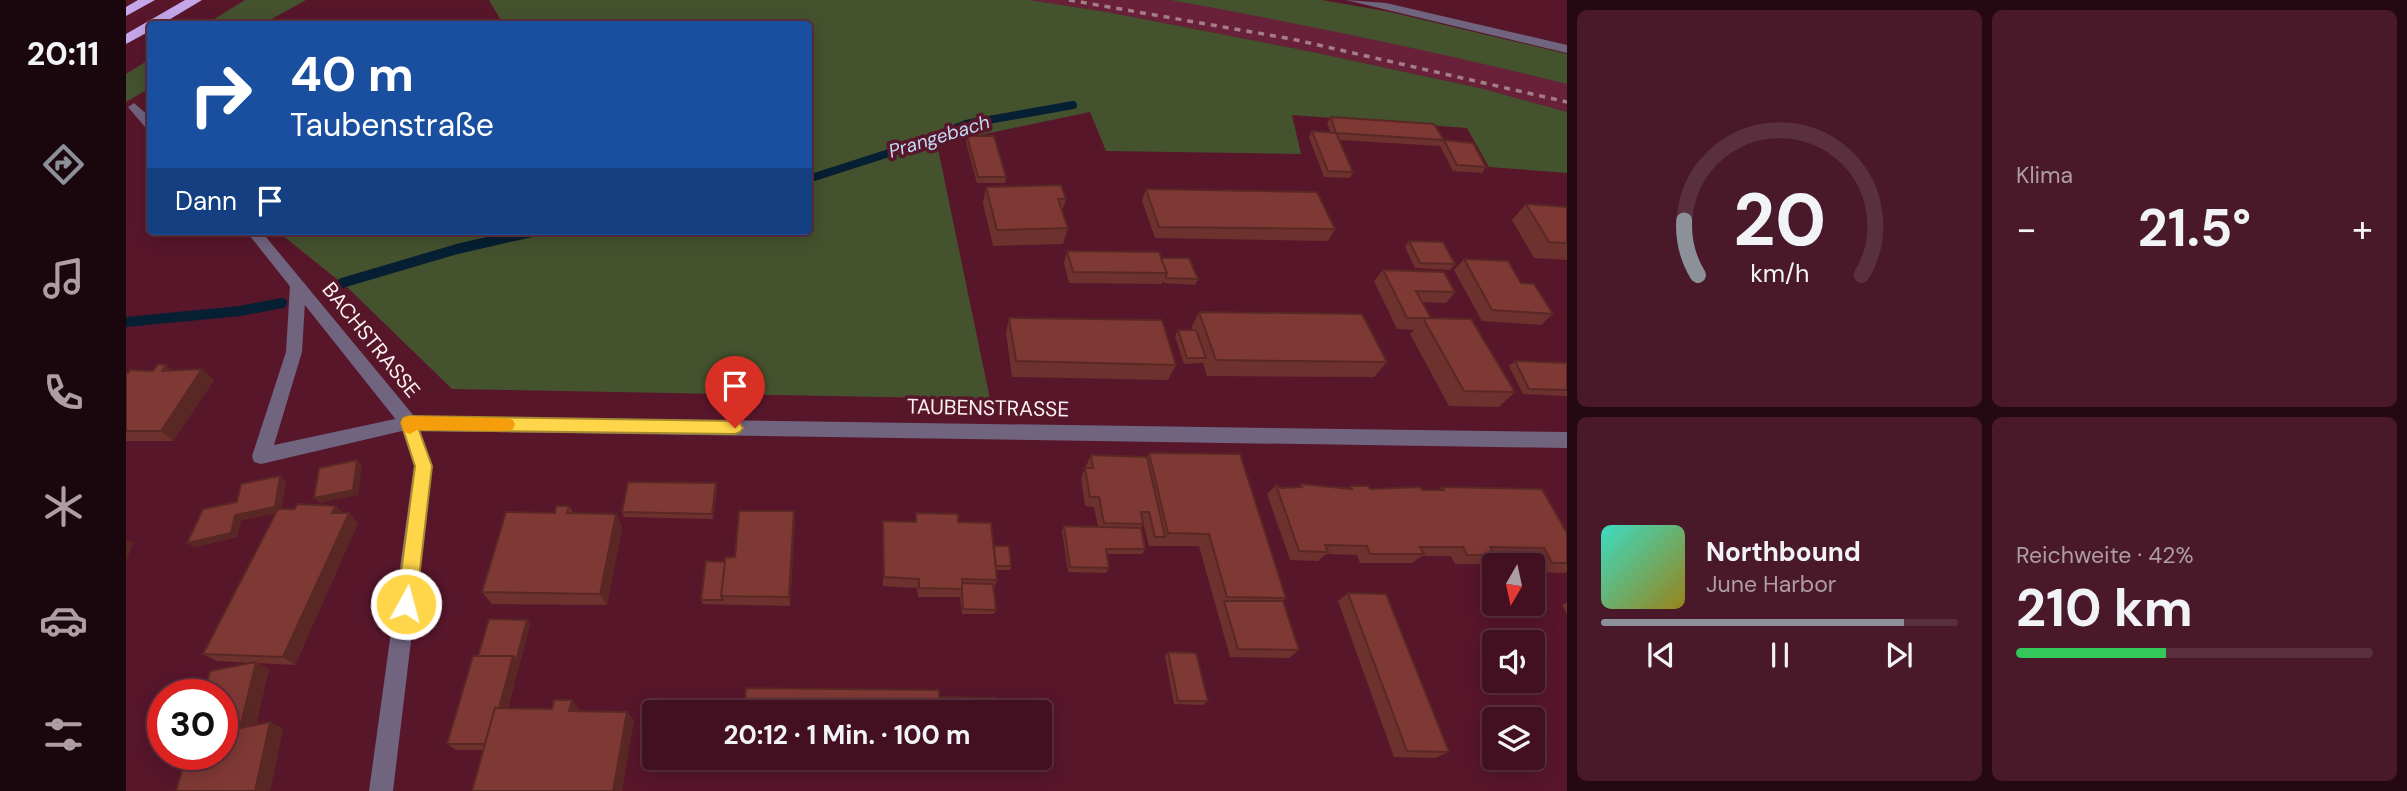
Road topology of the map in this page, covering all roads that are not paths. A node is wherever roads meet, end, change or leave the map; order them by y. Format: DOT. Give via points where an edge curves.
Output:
graph roads {
  1 [pos="148,0"];
  2 [pos="195,0"];
  3 [pos="1351,0"];
  4 [pos="126,12"];
  5 [pos="159,21"];
  6 [pos="147,28"];
  7 [pos="126,40"];
  8 [pos="1567,49"];
  9 [pos="134,107"];
  10 [pos="147,121"];
  11 [pos="256,235"];
  12 [pos="298,285"];
  13 [pos="409,423"];
  14 [pos="1567,440"];
  15 [pos="261,456"];
  16 [pos="380,791"];
  1 -- 4 [label="highway"];
  2 -- 5 [label="highway"];
  3 -- 8 [label="street"];
  6 -- 7 [label="highway"];
  9 -- 10 [label="street"];
  11 -- 12 [label="street, BACHSTRASSE"];
  12 -- 13 [label="street, BACHSTRASSE"];
  12 -- 15 [label="street, BACHSTRASSE" via="294,352"];
  13 -- 14 [label="street, TAUBENSTRASSE"];
  13 -- 15 [label="street, TAUBENSTRASSE"];
  13 -- 16 [label="street" via="423,466"];
}
